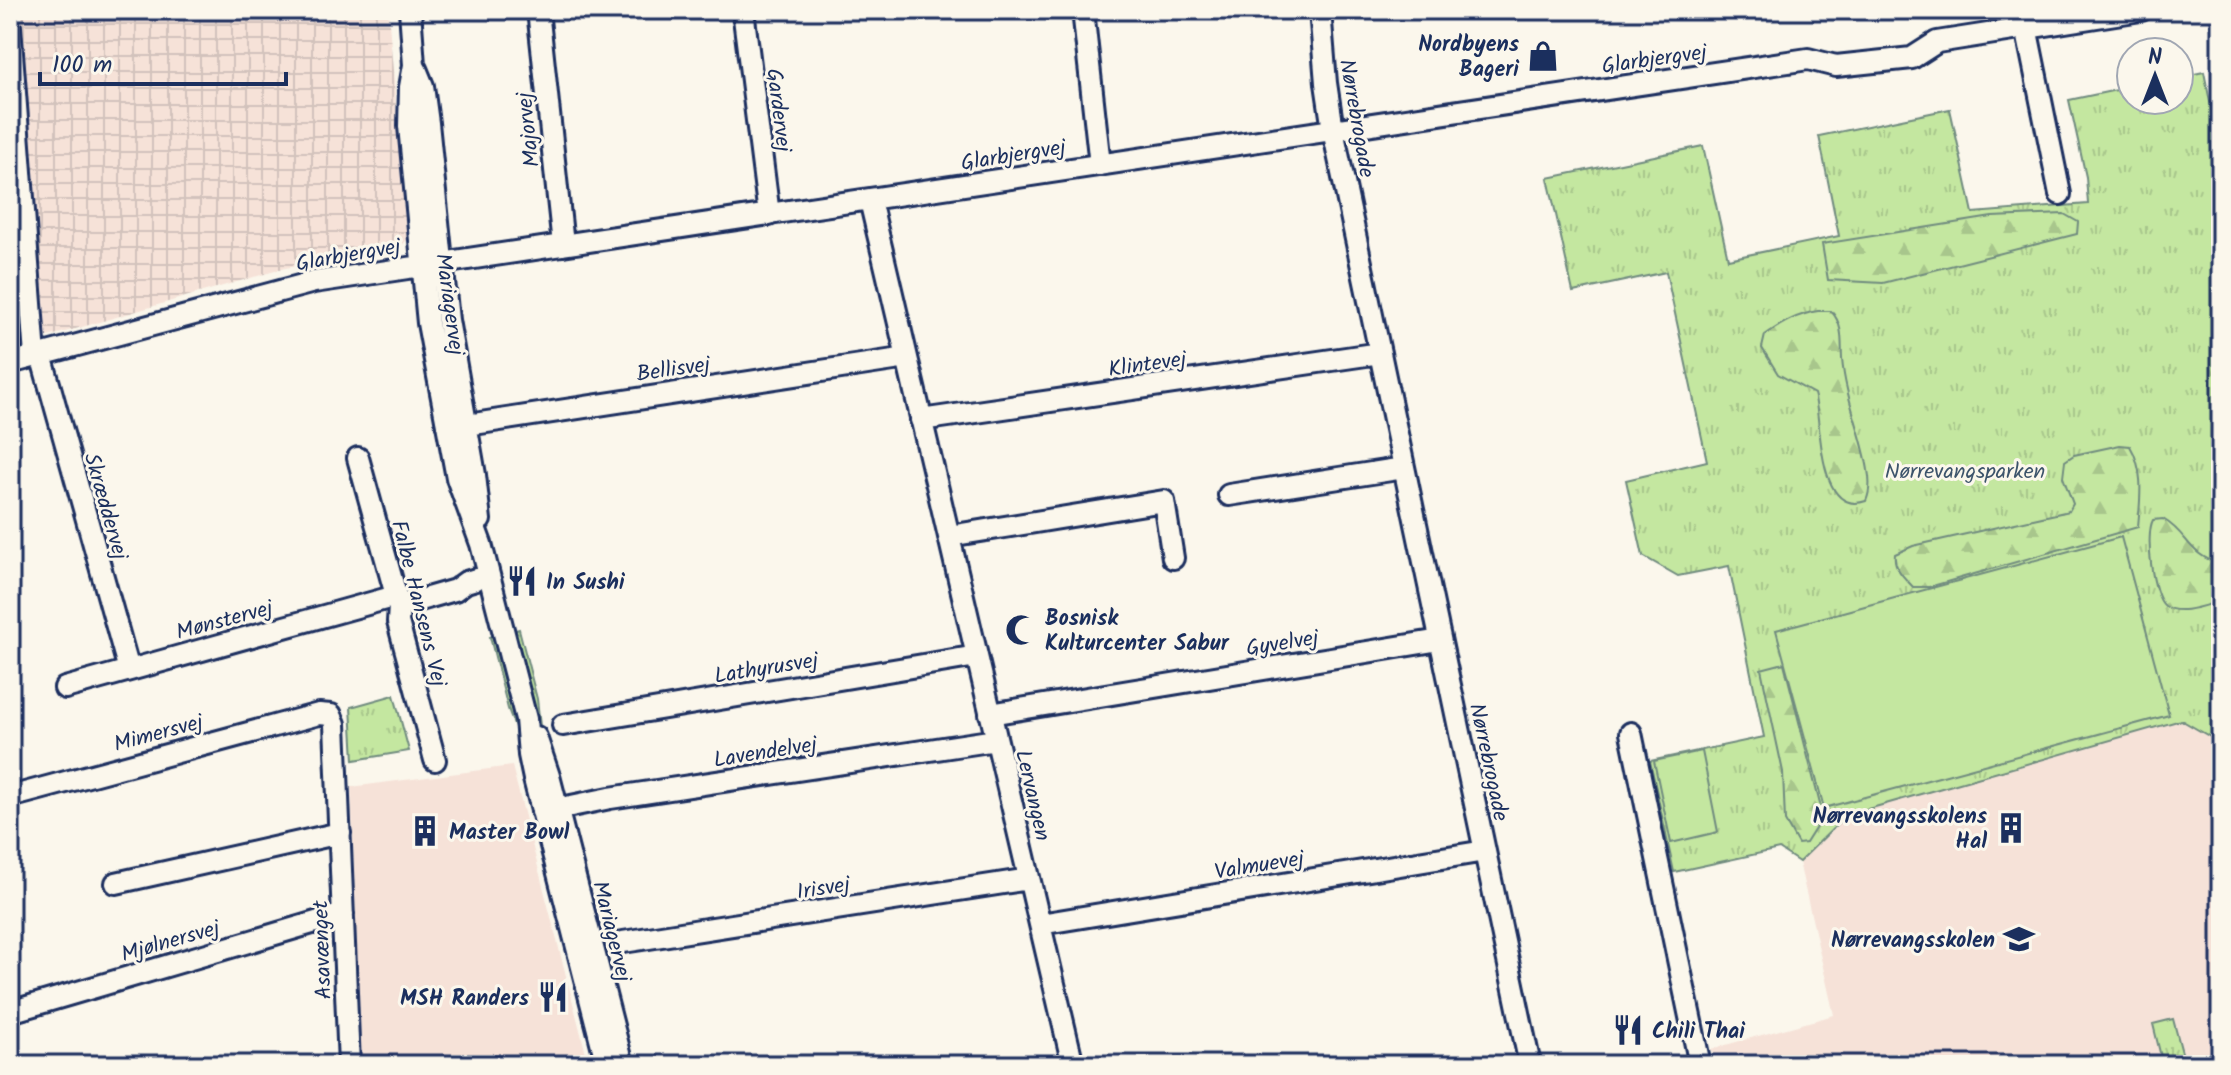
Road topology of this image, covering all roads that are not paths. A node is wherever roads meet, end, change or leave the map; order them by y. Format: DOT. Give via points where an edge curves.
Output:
graph roads {
  1 [pos="410,10"];
  2 [pos="538,10"];
  3 [pos="743,10"];
  4 [pos="1083,10"];
  5 [pos="1320,10"];
  6 [pos="2141,10"];
  7 [pos="10,27"];
  8 [pos="2026,27"];
  9 [pos="1333,130"];
  10 [pos="1100,165"];
  11 [pos="2060,194"];
  12 [pos="870,200"];
  13 [pos="769,215"];
  14 [pos="563,245"];
  15 [pos="432,264"];
  16 [pos="1380,353"];
  17 [pos="38,356"];
  18 [pos="907,358"];
  19 [pos="10,363"];
  20 [pos="921,420"];
  21 [pos="456,426"];
  22 [pos="358,458"];
  23 [pos="1404,468"];
  24 [pos="1229,495"];
  25 [pos="949,536"];
  26 [pos="1173,558"];
  27 [pos="476,579"];
  28 [pos="398,601"];
  29 [pos="1440,640"];
  30 [pos="977,656"];
  31 [pos="129,670"];
  32 [pos="65,688"];
  33 [pos="319,714"];
  34 [pos="990,714"];
  35 [pos="563,725"];
  36 [pos="1631,733"];
  37 [pos="996,740"];
  38 [pos="435,760"];
  39 [pos="10,797"];
  40 [pos="550,810"];
  41 [pos="340,833"];
  42 [pos="1485,851"];
  43 [pos="1029,879"];
  44 [pos="116,883"];
  45 [pos="343,914"];
  46 [pos="1040,924"];
  47 [pos="623,942"];
  48 [pos="10,1012"];
  49 [pos="349,1065"];
  50 [pos="607,1065"];
  51 [pos="623,1065"];
  52 [pos="1073,1065"];
  53 [pos="1530,1065"];
  54 [pos="1700,1065"];
  1 -- 15 [label="street, Mariagervej" via="414,65 409,126"];
  2 -- 14 [label="street, Majorvej"];
  3 -- 13 [label="street, Gardervej"];
  4 -- 10 [label="street"];
  5 -- 9 [label="street, Nørrebrogade"];
  6 -- 8 [label="street, Glarbjergvej"];
  7 -- 17 [label="street, Skræddervej"];
  8 -- 9 [label="street, Glarbjergvej" via="1937,42 1912,58 1836,66 1808,59"];
  8 -- 11 [label="street"];
  9 -- 10 [label="street, Glarbjergvej"];
  9 -- 16 [label="street, Nørrebrogade"];
  10 -- 12 [label="street, Glarbjergvej"];
  12 -- 13 [label="street, Glarbjergvej"];
  12 -- 18 [label="street, Lervangen"];
  13 -- 14 [label="street, Glarbjergvej"];
  14 -- 15 [label="street, Glarbjergvej"];
  15 -- 17 [label="street, Glarbjergvej" via="314,282"];
  15 -- 21 [label="street, Mariagervej" via="428,323"];
  16 -- 20 [label="street, Klintevej"];
  16 -- 23 [label="street, Nørrebrogade"];
  17 -- 19 [label="street, Glarbjergvej"];
  17 -- 31 [label="street, Skræddervej"];
  18 -- 20 [label="street, Lervangen"];
  18 -- 21 [label="street, Bellisvej"];
  20 -- 25 [label="street, Lervangen"];
  21 -- 40 [label="street, Mariagervej" via="457,478 481,544 526,719 537,740"];
  22 -- 28 [label="street, Falbe Hansens Vej"];
  23 -- 24 [label="street"];
  23 -- 29 [label="street, Nørrebrogade"];
  25 -- 26 [label="street" via="1164,501"];
  25 -- 30 [label="street, Lervangen"];
  27 -- 28 [label="street, Mønstervej" via="455,590"];
  28 -- 31 [label="street, Mønstervej"];
  28 -- 38 [label="street, Falbe Hansens Vej" via="398,622"];
  29 -- 34 [label="street, Gyvelvej"];
  29 -- 42 [label="street, Nørrebrogade"];
  30 -- 34 [label="street, Lervangen"];
  30 -- 35 [label="street, Lathyrusvej"];
  31 -- 32 [label="street, Mønstervej"];
  33 -- 39 [label="street, Mimersvej"];
  33 -- 41 [label="street, Asavænget" via="331,715 335,724"];
  34 -- 37 [label="street, Lervangen"];
  36 -- 54 [label="street"];
  37 -- 40 [label="street, Lavendelvej"];
  37 -- 43 [label="street, Lervangen"];
  40 -- 50 [label="street, Mariagervej"];
  40 -- 51 [label="street, Mariagervej"];
  41 -- 44 [label="street"];
  41 -- 45 [label="street, Asavænget"];
  42 -- 46 [label="street, Valmuevej"];
  42 -- 53 [label="street, Nørrebrogade"];
  43 -- 46 [label="street, Lervangen"];
  43 -- 47 [label="street, Irisvej"];
  45 -- 48 [label="street, Mjølnersvej"];
  45 -- 49 [label="street, Asavænget"];
  46 -- 52 [label="street, Lervangen"];
}
